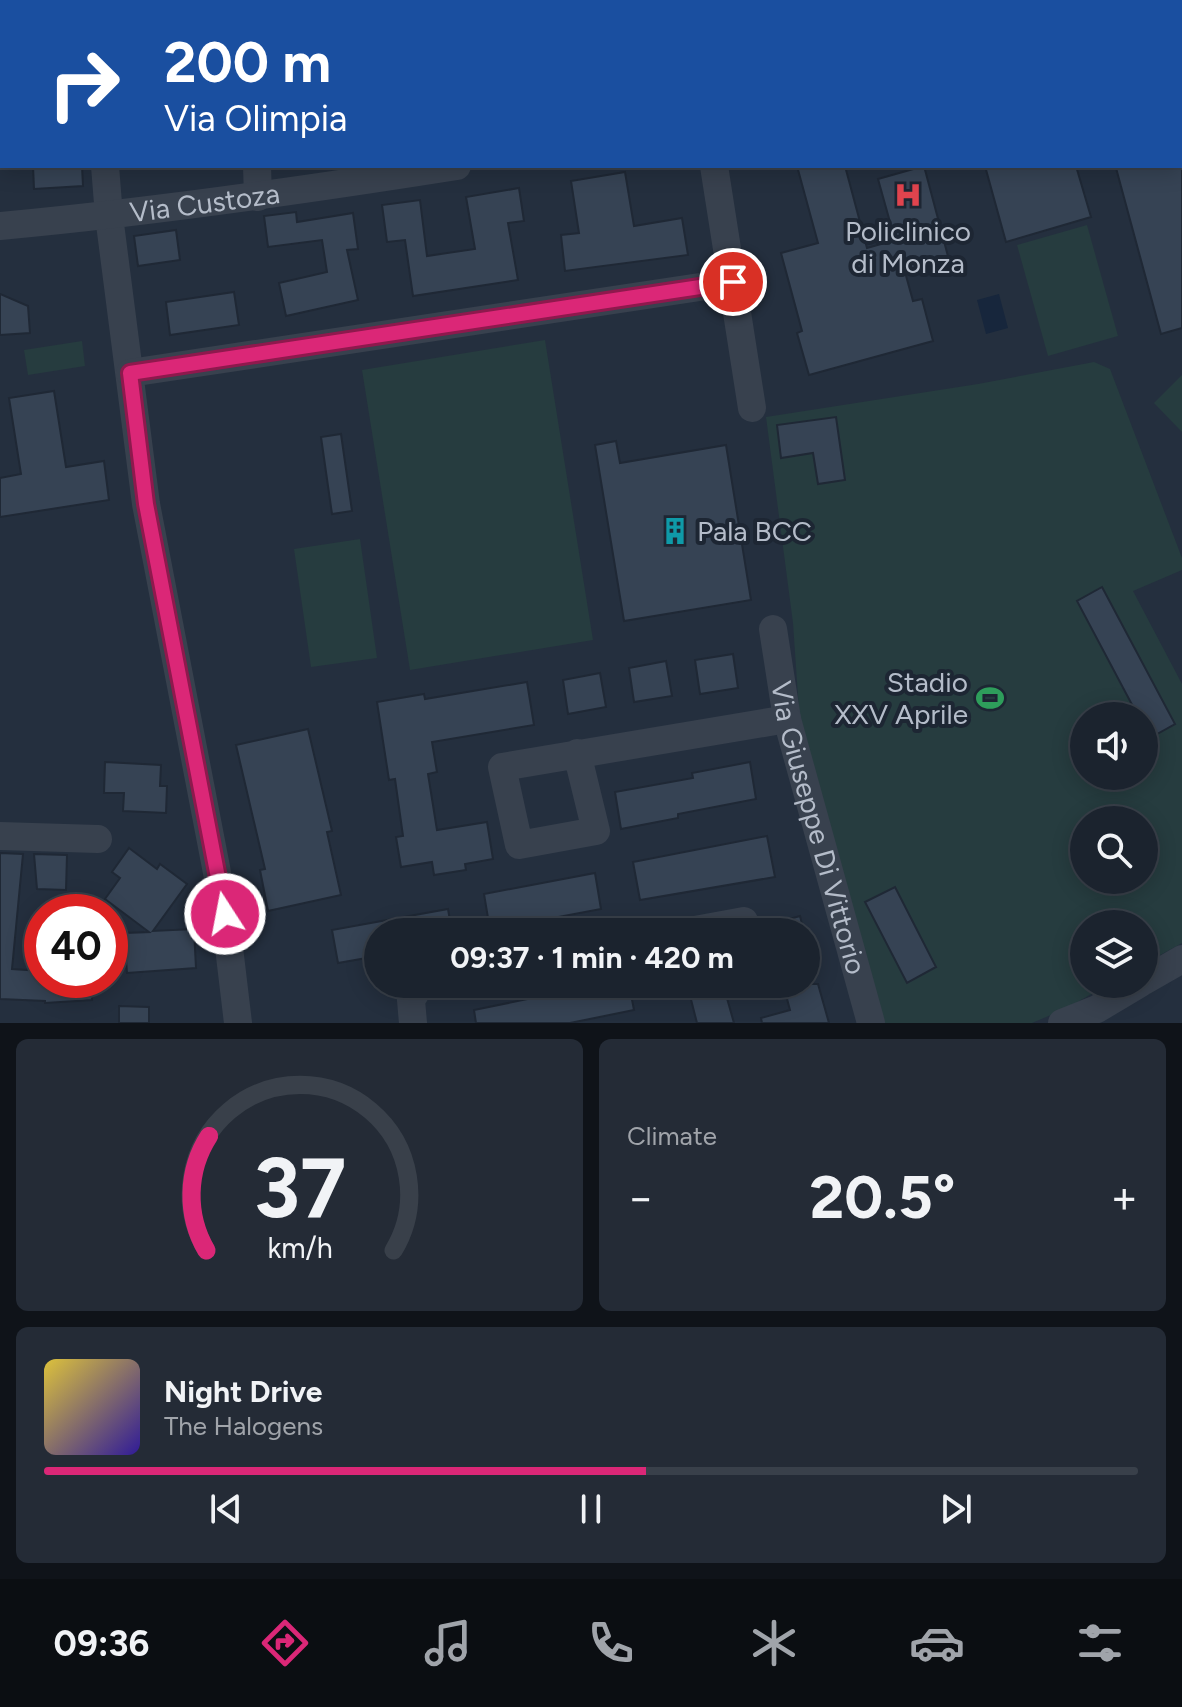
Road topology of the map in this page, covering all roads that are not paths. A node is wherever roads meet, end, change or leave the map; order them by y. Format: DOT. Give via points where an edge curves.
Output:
graph roads {
  1 [pos="105,168"];
  2 [pos="257,168"];
  3 [pos="444,168"];
  4 [pos="714,168"];
  5 [pos="258,197"];
  6 [pos="109,216"];
  7 [pos="0,226"];
  8 [pos="733,282"];
  9 [pos="130,373"];
  10 [pos="752,408"];
  11 [pos="773,629"];
  12 [pos="787,719"];
  13 [pos="577,753"];
  14 [pos="0,836"];
  15 [pos="98,839"];
  16 [pos="1182,959"];
  17 [pos="1158,973"];
  18 [pos="412,998"];
  19 [pos="1115,998"];
  20 [pos="238,1023"];
  21 [pos="413,1023"];
  22 [pos="871,1023"];
  23 [pos="1062,1023"];
  1 -- 6 [label="street"];
  2 -- 5 [label="street"];
  3 -- 5 [label="street, Via Custoza"];
  4 -- 8 [label="street"];
  5 -- 6 [label="street, Via Custoza"];
  6 -- 7 [label="street, Via Custoza"];
  6 -- 9 [label="street"];
  8 -- 9 [label="street"];
  8 -- 10 [label="street"];
  9 -- 20 [label="street" via="146,504 225,914"];
  11 -- 12 [label="street, Via Giuseppe Di Vittorio"];
  12 -- 13 [label="street"];
  12 -- 22 [label="street, Via Giuseppe Di Vittorio"];
  14 -- 15 [label="street"];
  16 -- 17 [label="street"];
  18 -- 21 [label="street"];
  19 -- 23 [label="street"];
}
